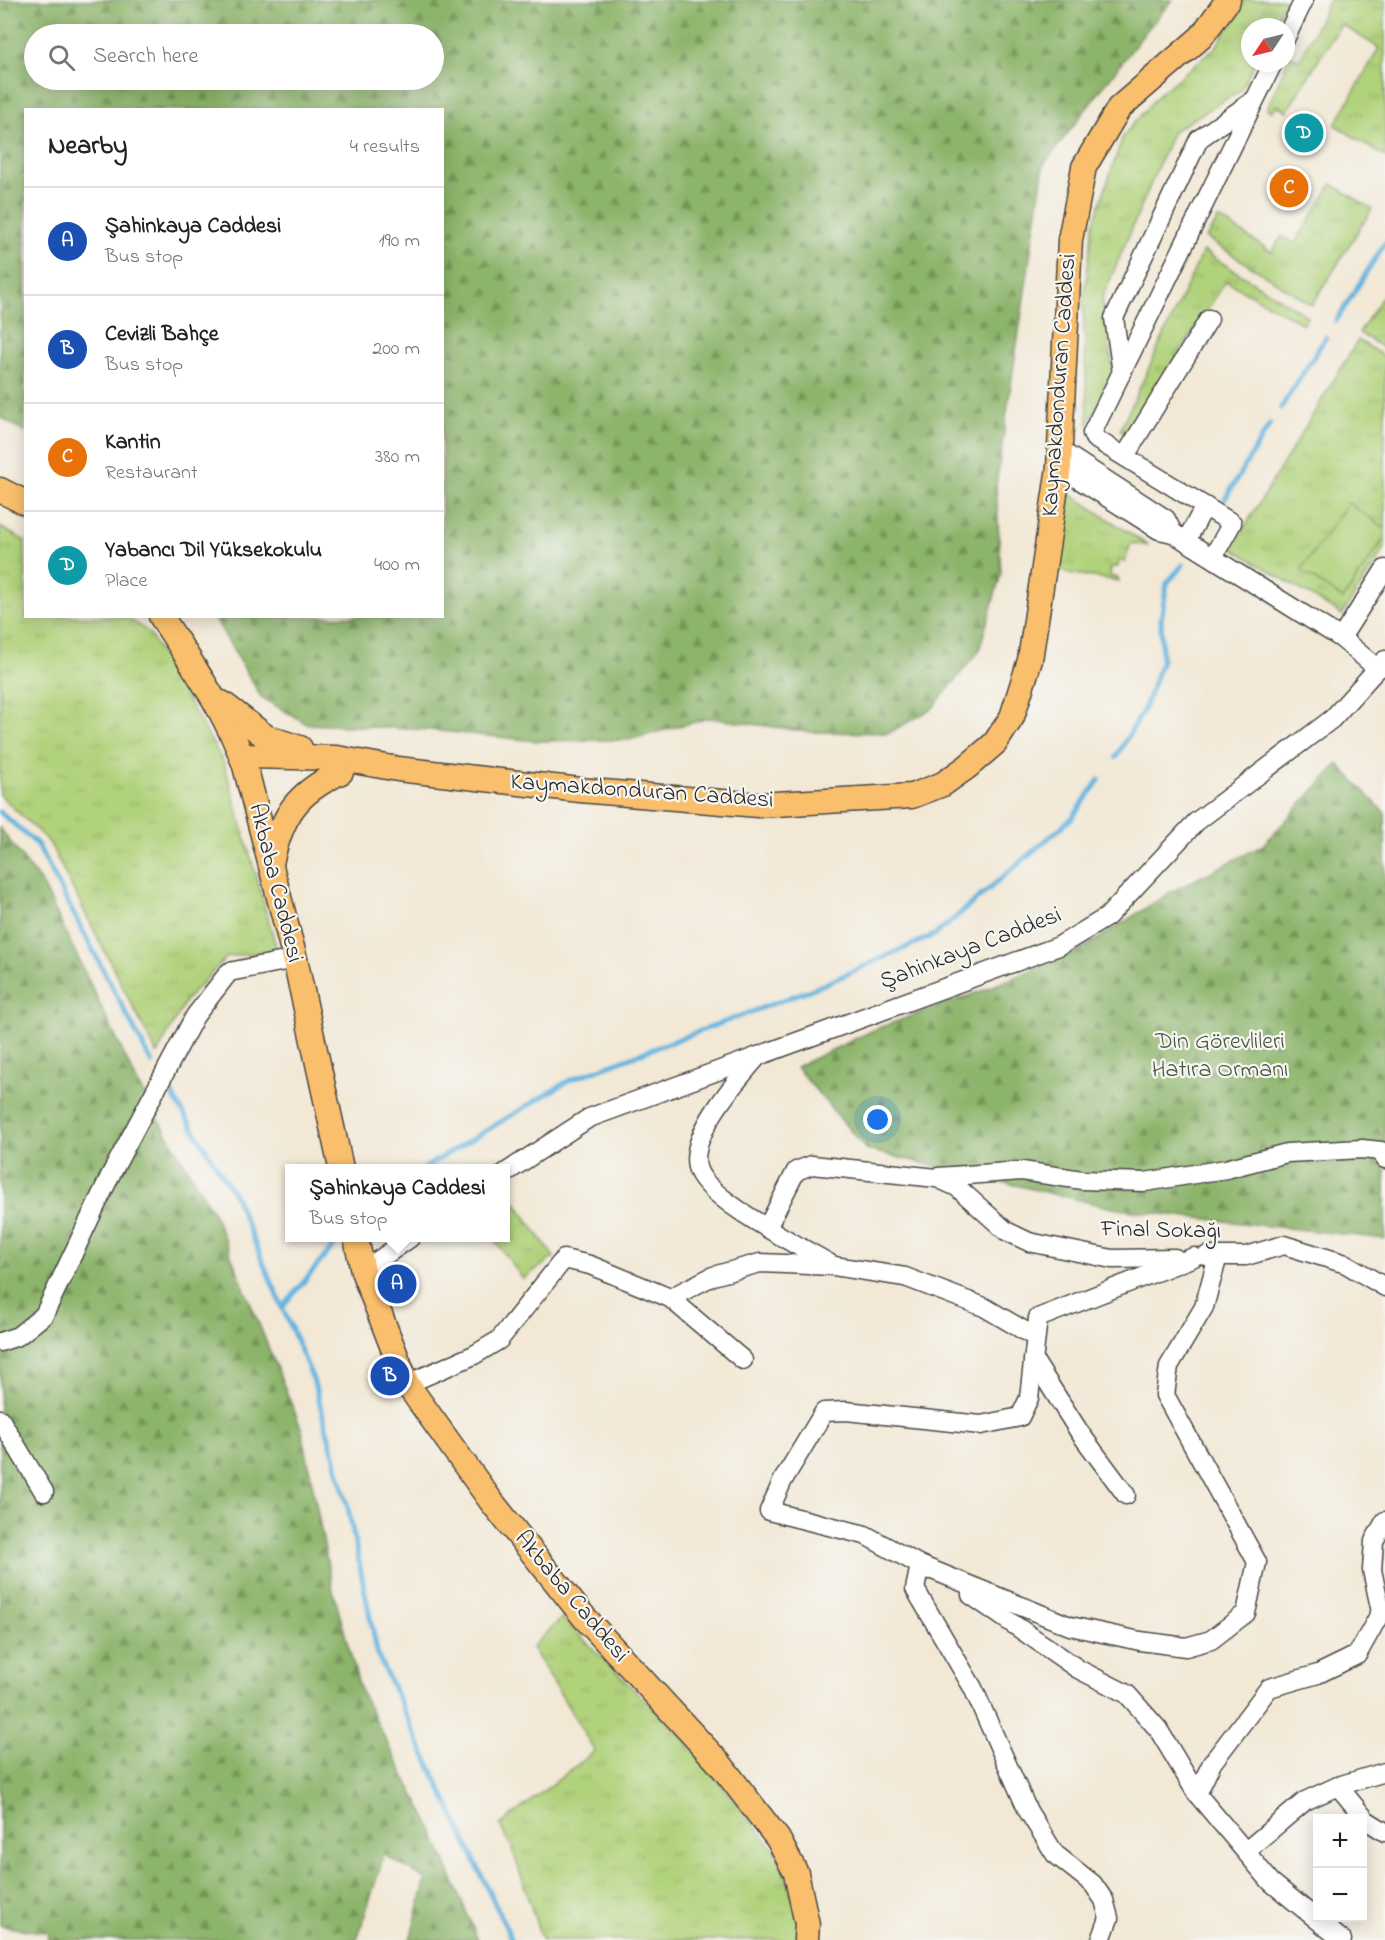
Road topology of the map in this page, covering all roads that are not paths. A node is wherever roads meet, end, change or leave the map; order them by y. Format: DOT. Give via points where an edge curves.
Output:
graph roads {
  1 [pos="1228,0"];
  2 [pos="1304,0"];
  3 [pos="1295,18"];
  4 [pos="1269,72"];
  5 [pos="1256,99"];
  6 [pos="1209,319"];
  7 [pos="1122,374"];
  8 [pos="1125,456"];
  9 [pos="1059,459"];
  10 [pos="0,490"];
  11 [pos="24,502"];
  12 [pos="1204,506"];
  13 [pos="1179,537"];
  14 [pos="1213,557"];
  15 [pos="1385,569"];
  16 [pos="162,618"];
  17 [pos="1341,638"];
  18 [pos="1382,665"];
  19 [pos="212,695"];
  20 [pos="339,765"];
  21 [pos="244,766"];
  22 [pos="270,865"];
  23 [pos="295,959"];
  24 [pos="758,1055"];
  25 [pos="1385,1159"];
  26 [pos="340,1164"];
  27 [pos="510,1170"];
  28 [pos="937,1178"];
  29 [pos="768,1226"];
  30 [pos="357,1242"];
  31 [pos="404,1242"];
  32 [pos="1218,1256"];
  33 [pos="1194,1257"];
  34 [pos="834,1266"];
  35 [pos="363,1271"];
  36 [pos="1385,1287"];
  37 [pos="670,1298"];
  38 [pos="1035,1337"];
  39 [pos="0,1342"];
  40 [pos="1033,1359"];
  41 [pos="743,1360"];
  42 [pos="407,1384"];
  43 [pos="0,1419"];
  44 [pos="44,1492"];
  45 [pos="1126,1495"];
  46 [pos="1385,1521"];
  47 [pos="920,1565"];
  48 [pos="1385,1772"];
  49 [pos="1338,1785"];
  50 [pos="1197,1794"];
  51 [pos="1385,1832"];
  52 [pos="1246,1851"];
  53 [pos="806,1940"];
  54 [pos="1101,1940"];
  55 [pos="1342,1940"];
  1 -- 9 [label="main road, Kaymakdonduran Caddesi" via="1201,37 1119,108 1084,167 1070,240"];
  2 -- 3 [label="street"];
  4 -- 5 [label="street"];
  5 -- 7 [label="street"];
  5 -- 7 [label="street" via="1199,139 1114,318"];
  6 -- 8 [label="street"];
  7 -- 8 [label="street" via="1092,433"];
  8 -- 12 [label="street"];
  9 -- 13 [label="street" via="1166,519"];
  9 -- 20 [label="main road, Kaymakdonduran Caddesi" via="1030,660 1012,717 995,743 944,784 912,796 758,805"];
  10 -- 11 [label="main road"];
  12 -- 13 [label="street"];
  12 -- 14 [label="street" via="1233,523"];
  13 -- 14 [label="street"];
  14 -- 17 [label="street"];
  15 -- 17 [label="street"];
  16 -- 19 [label="main road, Akbaba Caddesi"];
  17 -- 18 [label="street"];
  18 -- 24 [label="street, Şahinkaya Caddesi" via="1332,719 1196,822 1107,917 1059,945"];
  19 -- 20 [label="main road" via="274,742"];
  19 -- 21 [label="main road, Akbaba Caddesi" via="235,737"];
  20 -- 21 [label="main road"];
  20 -- 22 [label="main road" via="295,802 283,823"];
  21 -- 22 [label="main road, Akbaba Caddesi"];
  22 -- 23 [label="main road, Akbaba Caddesi"];
  23 -- 26 [label="main road, Akbaba Caddesi"];
  23 -- 39 [label="street" via="229,972 195,1016 110,1176 44,1315 18,1335"];
  24 -- 27 [label="street, Şahinkaya Caddesi" via="589,1118"];
  24 -- 29 [label="street" via="708,1125 699,1146 697,1167 728,1204"];
  25 -- 28 [label="street" via="1381,1151 1362,1149 1287,1153 1236,1167 1145,1182 1082,1180 1022,1171"];
  28 -- 29 [label="street, Final Sokağı" via="812,1165 796,1171"];
  28 -- 33 [label="street, Final Sokağı" via="957,1187 1006,1231 1029,1242 1112,1259"];
  29 -- 34 [label="street"];
  30 -- 35 [label="main road, Akbaba Caddesi"];
  31 -- 35 [label="street"];
  32 -- 33 [label="street, Final Sokağı"];
  32 -- 36 [label="street, Final Sokağı" via="1246,1256 1284,1245 1346,1264"];
  32 -- 47 [label="street" via="1204,1307 1169,1366 1165,1395 1257,1562 1246,1613 1211,1640 1186,1647 1140,1641 1070,1626"];
  33 -- 38 [label="street" via="1038,1318"];
  34 -- 37 [label="street" via="760,1263 713,1276"];
  34 -- 38 [label="street" via="905,1277 984,1307"];
  35 -- 42 [label="main road, Akbaba Caddesi"];
  37 -- 41 [label="street"];
  37 -- 42 [label="street" via="590,1265 564,1259 499,1340"];
  38 -- 40 [label="street"];
  40 -- 45 [label="street"];
  40 -- 47 [label="street" via="1029,1398 1020,1416 981,1425 824,1412 783,1480 769,1511 865,1535"];
  42 -- 53 [label="main road, Akbaba Caddesi" via="491,1501 584,1617 720,1764 778,1839 796,1873 807,1924"];
  43 -- 44 [label="street"];
  46 -- 50 [label="street" via="1374,1540 1380,1612 1357,1655 1318,1674 1269,1688 1212,1763"];
  47 -- 50 [label="street" via="1001,1614 1078,1669 1127,1694 1158,1729"];
  47 -- 54 [label="street" via="915,1588 973,1688 1028,1811 1055,1854 1093,1884 1104,1900 1110,1918"];
  48 -- 49 [label="street"];
  49 -- 51 [label="street" via="1366,1820"];
  49 -- 52 [label="street" via="1305,1801"];
  50 -- 52 [label="street"];
  52 -- 55 [label="street" via="1271,1882"];
}
